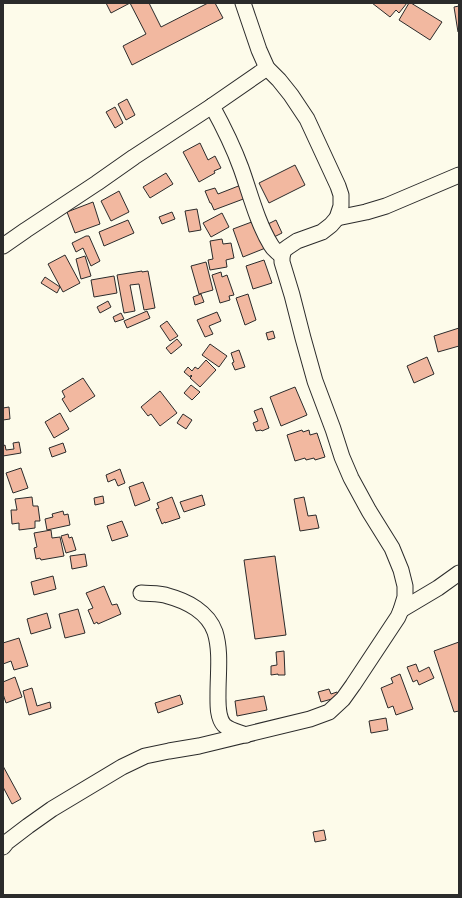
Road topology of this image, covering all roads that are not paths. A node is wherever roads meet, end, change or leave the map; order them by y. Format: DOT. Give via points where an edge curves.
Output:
graph roads {
  1 [pos="243,3"];
  2 [pos="267,68"];
  3 [pos="212,106"];
  4 [pos="459,176"];
  5 [pos="337,218"];
  6 [pos="3,246"];
  7 [pos="282,256"];
  8 [pos="459,573"];
  9 [pos="141,593"];
  10 [pos="401,610"];
  11 [pos="246,735"];
  12 [pos="3,847"];
  1 -- 2 [label="street"];
  2 -- 3 [label="street"];
  2 -- 5 [label="street" via="291,95 307,119 341,195 342,206"];
  3 -- 6 [label="street"];
  3 -- 7 [label="street" via="241,167 265,234"];
  4 -- 5 [label="street" via="386,206"];
  5 -- 7 [label="street" via="322,232 290,244"];
  7 -- 10 [label="street" via="315,381 342,457 369,511 392,548 401,570 405,586"];
  8 -- 10 [label="street"];
  9 -- 11 [label="street" via="167,595 196,608 207,618 215,631 218,652 220,714 230,730"];
  10 -- 11 [label="street" via="353,685 330,712 310,720"];
  11 -- 12 [label="street" via="145,756 52,809"];
}
